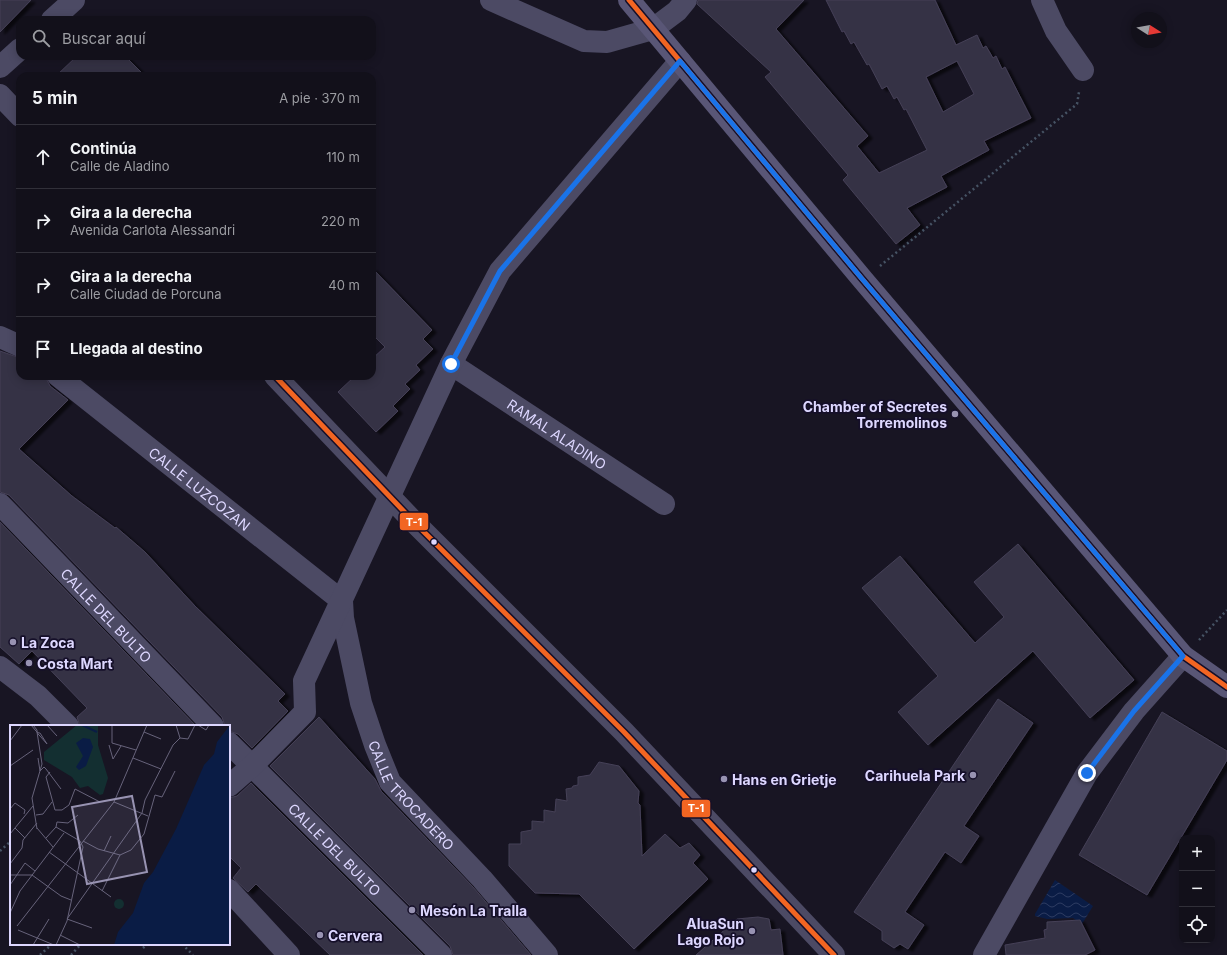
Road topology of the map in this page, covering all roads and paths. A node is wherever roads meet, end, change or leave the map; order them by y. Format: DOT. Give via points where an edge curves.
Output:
graph roads {
  1 [pos="74,0"];
  2 [pos="491,0"];
  3 [pos="629,0"];
  4 [pos="686,0"];
  5 [pos="1042,0"];
  6 [pos="56,16"];
  7 [pos="653,29"];
  8 [pos="16,53"];
  9 [pos="680,61"];
  10 [pos="0,67"];
  11 [pos="1083,70"];
  12 [pos="0,95"];
  13 [pos="16,112"];
  14 [pos="863,280"];
  15 [pos="0,337"];
  16 [pos="16,344"];
  17 [pos="451,364"];
  18 [pos="63,380"];
  19 [pos="279,380"];
  20 [pos="390,496"];
  21 [pos="0,504"];
  22 [pos="664,504"];
  23 [pos="342,601"];
  24 [pos="1227,610"];
  25 [pos="1183,656"];
  26 [pos="0,667"];
  27 [pos="1227,687"];
  28 [pos="67,725"];
  29 [pos="212,725"];
  30 [pos="230,744"];
  31 [pos="252,766"];
  32 [pos="230,785"];
  33 [pos="10,842"];
  34 [pos="0,850"];
  35 [pos="230,891"];
  36 [pos="51,945"];
  37 [pos="80,945"];
  38 [pos="146,945"];
  39 [pos="183,945"];
  40 [pos="143,948"];
  41 [pos="40,955"];
  42 [pos="70,955"];
  43 [pos="193,955"];
  44 [pos="290,955"];
  45 [pos="440,955"];
  46 [pos="547,955"];
  47 [pos="834,955"];
  48 [pos="984,955"];
  1 -- 6 [label="street"];
  2 -- 7 [label="street" via="584,41 607,42"];
  3 -- 7 [label="main road"];
  4 -- 7 [label="street"];
  5 -- 11 [label="street" via="1056,32"];
  7 -- 9 [label="main road"];
  8 -- 10 [label="street"];
  9 -- 14 [label="main road"];
  9 -- 17 [label="street" via="500,271"];
  11 -- 14 [label="path" via="1077,104"];
  12 -- 13 [label="street"];
  14 -- 25 [label="main road"];
  15 -- 16 [label="street"];
  17 -- 20 [label="street"];
  17 -- 22 [label="street, RAMAL ALADINO"];
  18 -- 23 [label="street, CALLE LUZCOZAN"];
  19 -- 20 [label="street"];
  20 -- 23 [label="street"];
  20 -- 47 [label="street" via="624,732"];
  21 -- 29 [label="street, CALLE DEL BULTO"];
  23 -- 31 [label="street" via="304,681 305,712"];
  23 -- 46 [label="street, CALLE TROCADERO" via="343,618 361,703 390,782 482,879"];
  24 -- 25 [label="path"];
  25 -- 27 [label="main road"];
  25 -- 48 [label="street" via="1134,711 1087,773"];
  26 -- 28 [label="street" via="38,696"];
  30 -- 31 [label="street, CALLE DEL BULTO"];
  31 -- 32 [label="street"];
  31 -- 45 [label="street, CALLE DEL BULTO"];
  33 -- 34 [label="path"];
  35 -- 44 [label="street"];
  36 -- 41 [label="path"];
  37 -- 42 [label="path"];
  38 -- 40 [label="path"];
  39 -- 43 [label="path"];
}
